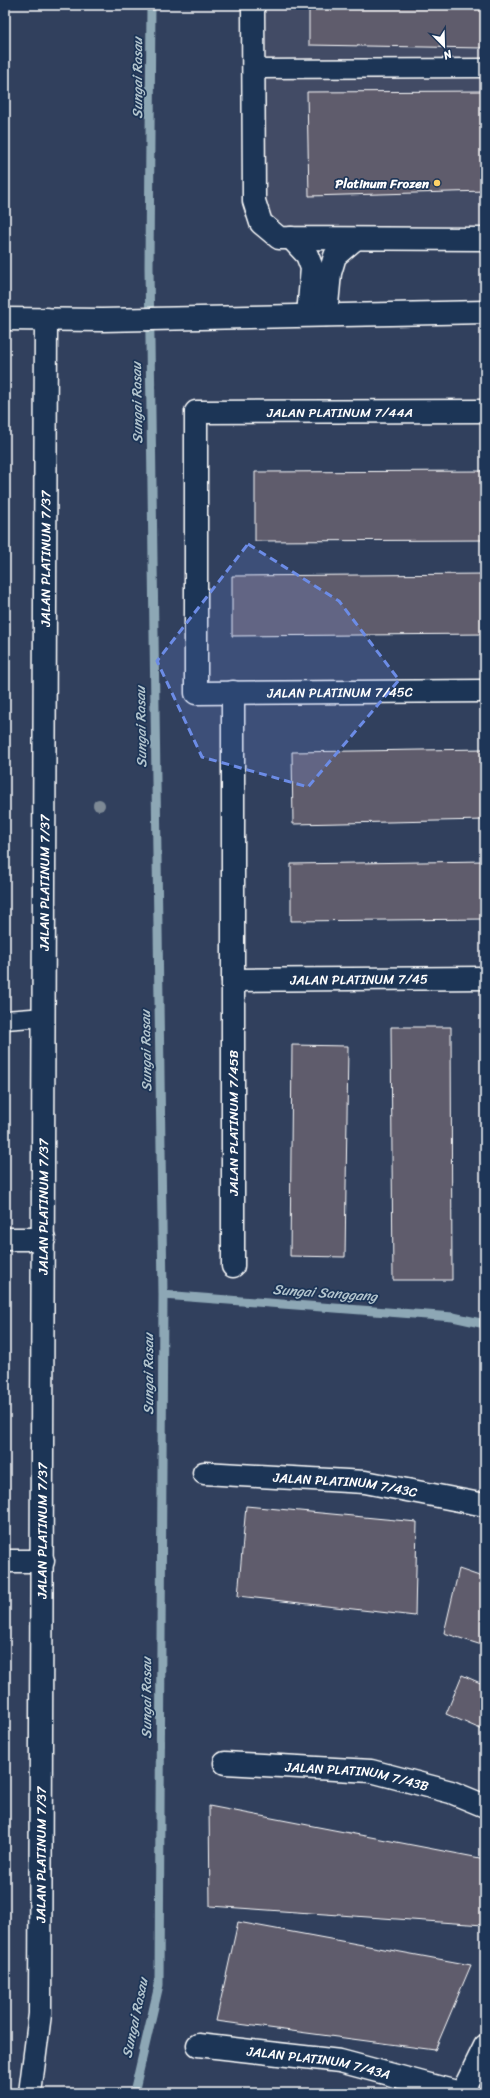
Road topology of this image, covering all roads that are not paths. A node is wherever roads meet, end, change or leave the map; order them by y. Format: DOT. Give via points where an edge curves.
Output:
graph roads {
  1 [pos="253,5"];
  2 [pos="485,68"];
  3 [pos="252,69"];
  4 [pos="291,238"];
  5 [pos="355,239"];
  6 [pos="485,239"];
  7 [pos="485,312"];
  8 [pos="317,315"];
  9 [pos="5,319"];
  10 [pos="46,319"];
  11 [pos="485,411"];
  12 [pos="485,691"];
  13 [pos="196,692"];
  14 [pos="233,692"];
  15 [pos="485,978"];
  16 [pos="233,980"];
  17 [pos="45,1016"];
  18 [pos="5,1020"];
  19 [pos="5,1239"];
  20 [pos="44,1239"];
  21 [pos="233,1266"];
  22 [pos="204,1473"];
  23 [pos="485,1505"];
  24 [pos="5,1561"];
  25 [pos="43,1561"];
  26 [pos="225,1763"];
  27 [pos="485,1806"];
  28 [pos="198,2046"];
  29 [pos="485,2046"];
  30 [pos="30,2093"];
  31 [pos="461,2093"];
  1 -- 3 [label="street"];
  2 -- 3 [label="lane"];
  3 -- 4 [label="street" via="254,201 261,223 279,238"];
  4 -- 5 [label="street"];
  4 -- 8 [label="street" via="307,255 312,268"];
  5 -- 6 [label="street"];
  5 -- 8 [label="street" via="336,256"];
  7 -- 8 [label="street"];
  8 -- 10 [label="street"];
  9 -- 10 [label="street"];
  10 -- 17 [label="street, JALAN PLATINUM 7/37"];
  11 -- 13 [label="street, JALAN PLATINUM 7/44A" via="196,412"];
  12 -- 14 [label="street, JALAN PLATINUM 7/45C"];
  13 -- 14 [label="street, JALAN PLATINUM 7/45C"];
  14 -- 16 [label="street, JALAN PLATINUM 7/45B"];
  15 -- 16 [label="street, JALAN PLATINUM 7/45"];
  16 -- 21 [label="street, JALAN PLATINUM 7/45B"];
  17 -- 18 [label="lane"];
  17 -- 20 [label="street, JALAN PLATINUM 7/37"];
  19 -- 20 [label="street"];
  20 -- 25 [label="street, JALAN PLATINUM 7/37"];
  22 -- 23 [label="street, JALAN PLATINUM 7/43C" via="365,1482"];
  24 -- 25 [label="street"];
  25 -- 30 [label="street, JALAN PLATINUM 7/37" via="40,2014"];
  26 -- 27 [label="street, JALAN PLATINUM 7/43B" via="371,1771 451,1792"];
  28 -- 31 [label="street, JALAN PLATINUM 7/43A" via="340,2061"];
  29 -- 31 [label="street"];
}
